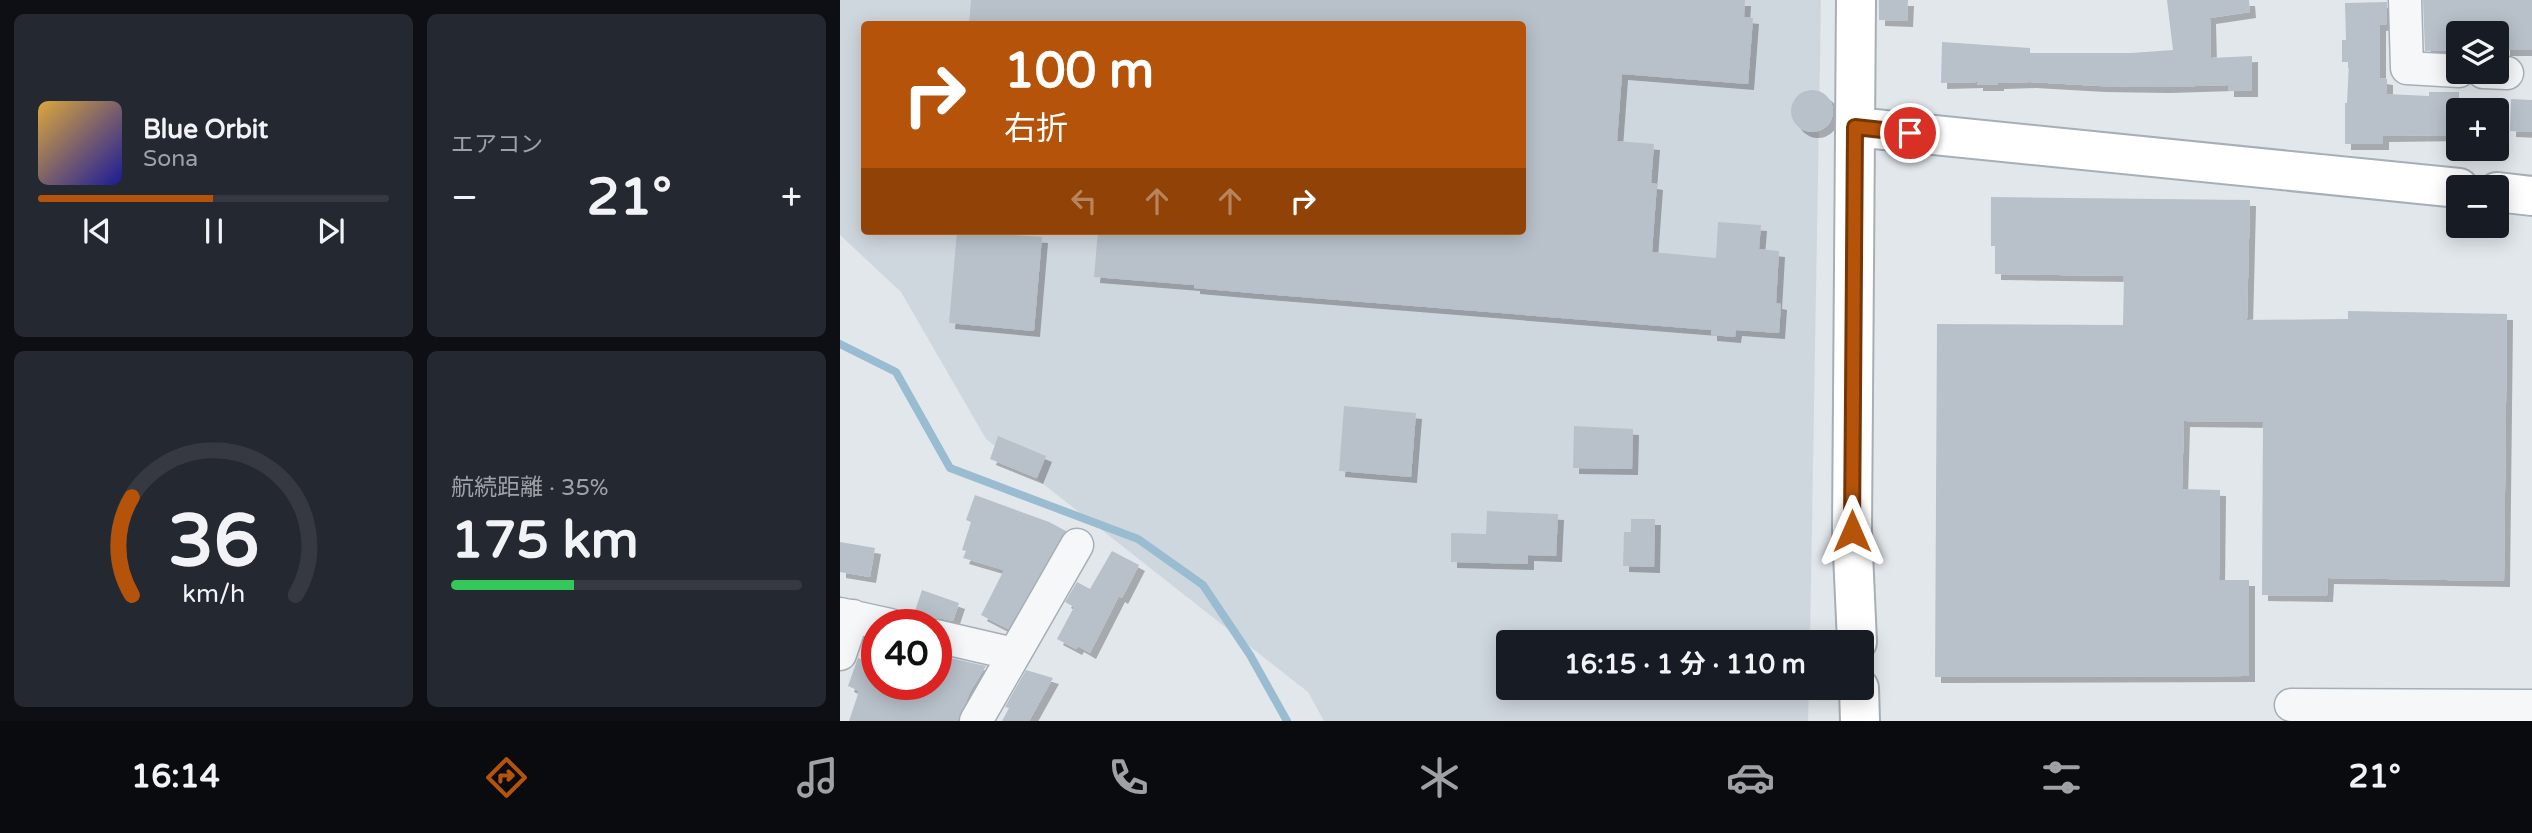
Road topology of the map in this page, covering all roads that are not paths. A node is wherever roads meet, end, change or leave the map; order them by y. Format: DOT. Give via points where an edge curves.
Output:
graph roads {
  1 [pos="1856,0"];
  2 [pos="2405,0"];
  3 [pos="2446,70"];
  4 [pos="1855,127"];
  5 [pos="2446,187"];
  6 [pos="2509,193"];
  7 [pos="2532,196"];
  8 [pos="1077,545"];
  9 [pos="847,615"];
  10 [pos="1856,630"];
  11 [pos="952,640"];
  12 [pos="840,654"];
  13 [pos="1014,654"];
  14 [pos="1859,700"];
  15 [pos="2291,705"];
  16 [pos="2532,706"];
  17 [pos="2411,713"];
  18 [pos="976,721"];
  19 [pos="1860,721"];
  1 -- 4 [label="street"];
  2 -- 3 [label="street" via="2407,68"];
  4 -- 5 [label="street"];
  4 -- 10 [label="street" via="1852,531"];
  6 -- 7 [label="street"];
  8 -- 13 [label="street"];
  9 -- 12 [label="street"];
  11 -- 13 [label="street"];
  13 -- 18 [label="street"];
  14 -- 19 [label="street"];
  15 -- 17 [label="street"];
  16 -- 17 [label="street"];
}
